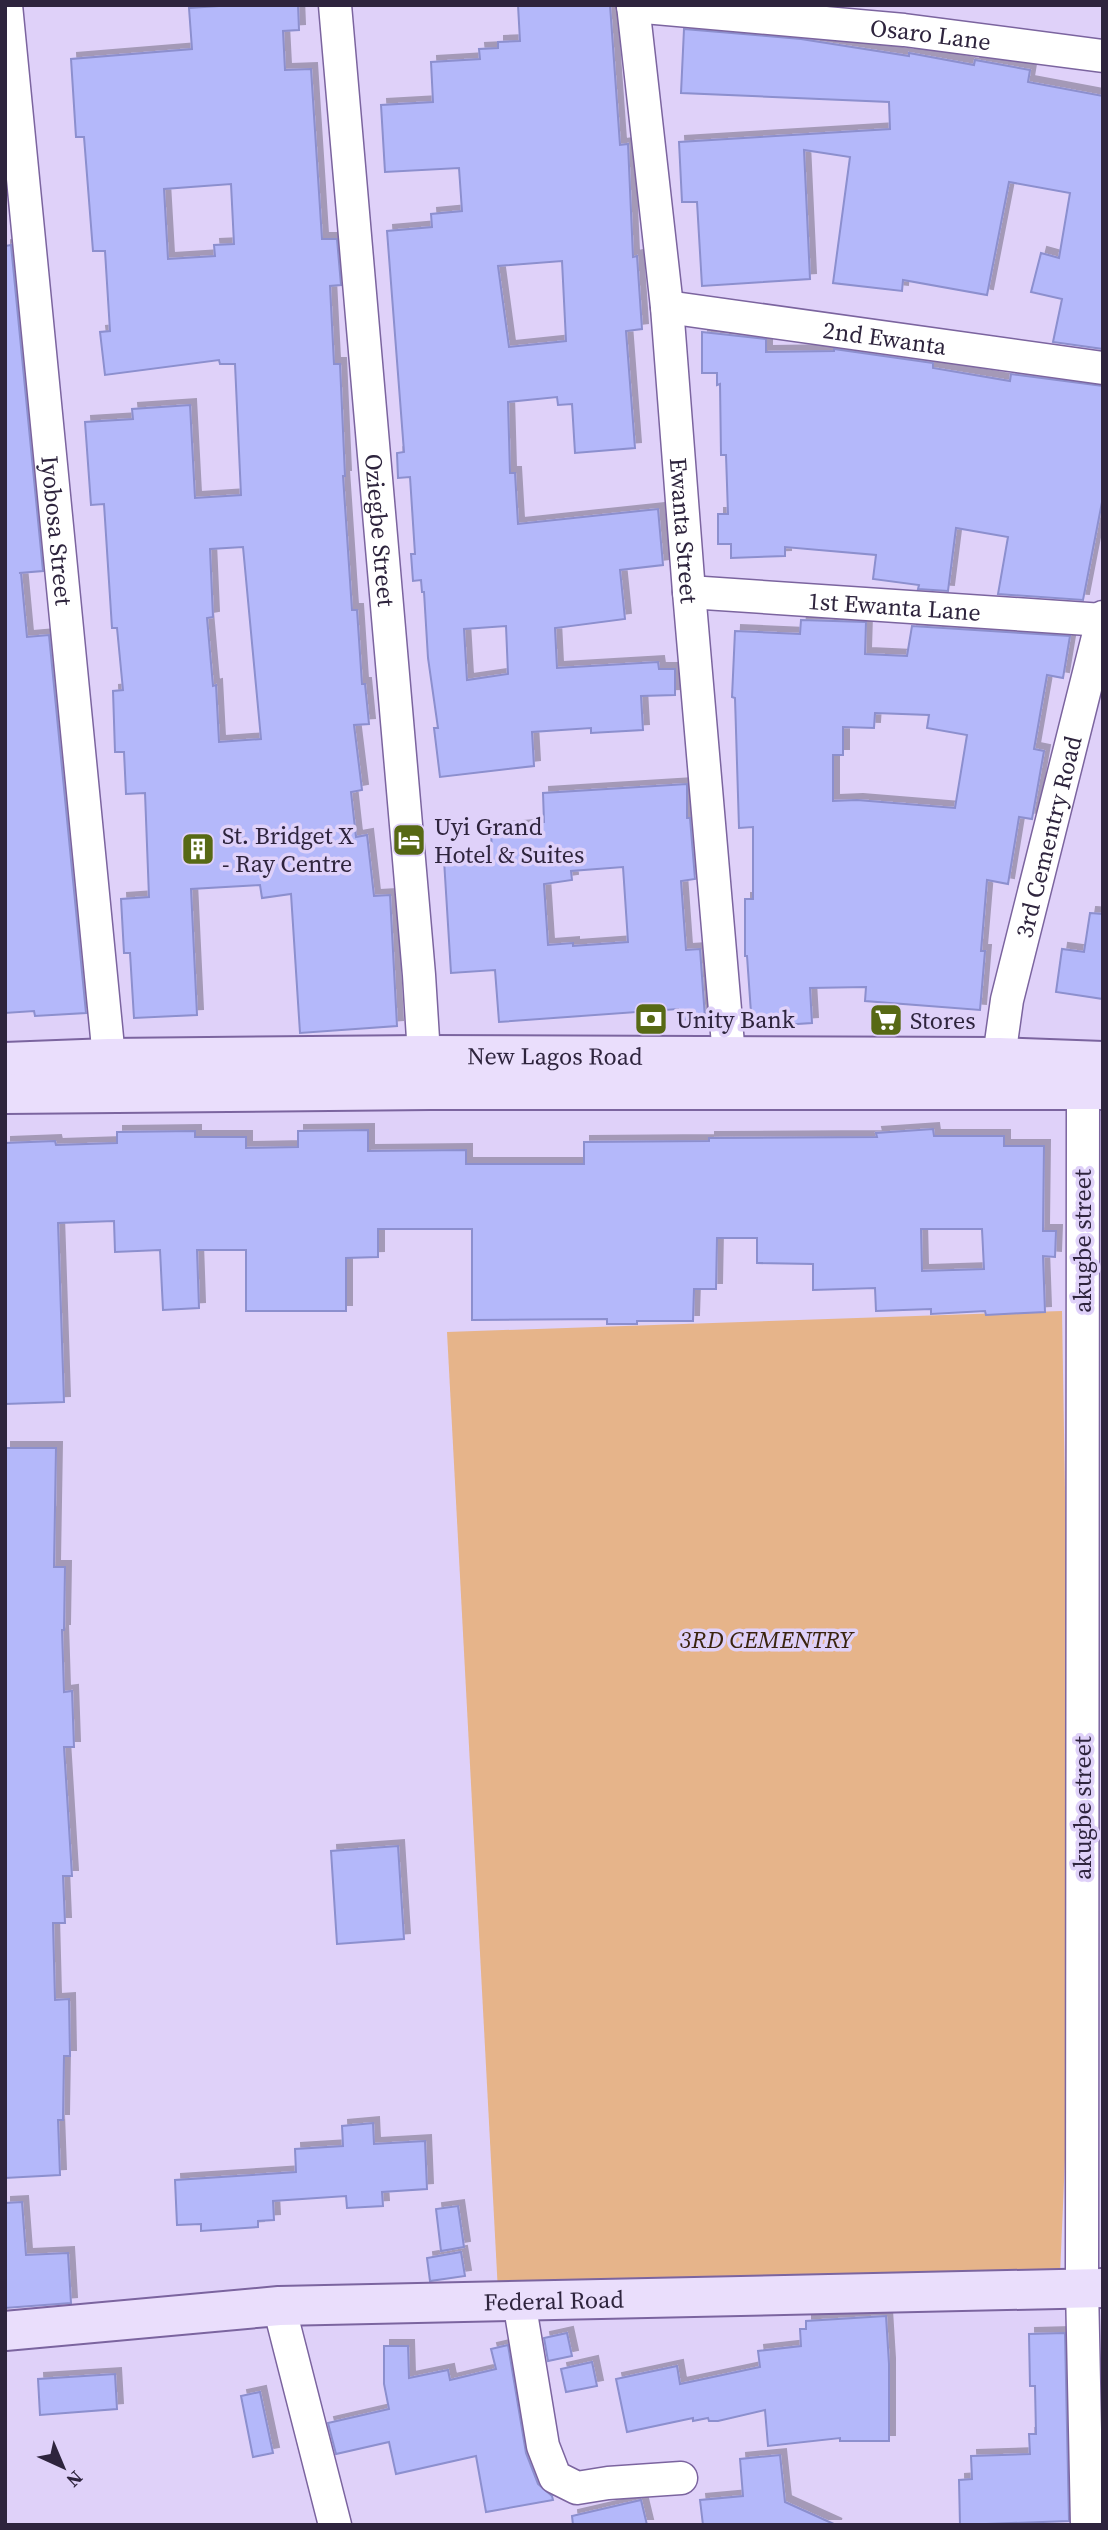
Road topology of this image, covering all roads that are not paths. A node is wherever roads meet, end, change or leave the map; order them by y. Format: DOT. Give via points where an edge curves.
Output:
graph roads {
  1 [pos="6,5"];
  2 [pos="335,5"];
  3 [pos="633,6"];
  4 [pos="1103,57"];
  5 [pos="667,307"];
  6 [pos="1103,368"];
  7 [pos="689,592"];
  8 [pos="1102,619"];
  9 [pos="424,1055"];
  10 [pos="729,1056"];
  11 [pos="999,1057"];
  12 [pos="109,1058"];
  13 [pos="5,1062"];
  14 [pos="1096,1080"];
  15 [pos="5,1094"];
  16 [pos="1093,1338"];
  17 [pos="1092,2288"];
  18 [pos="519,2301"];
  19 [pos="279,2306"];
  20 [pos="5,2331"];
  21 [pos="681,2478"];
  22 [pos="335,2525"];
  23 [pos="1087,2525"];
  1 -- 12 [label="street, Iyobosa Street"];
  2 -- 9 [label="street, Oziegbe Street"];
  3 -- 4 [label="street, Osaro Lane" via="904,30"];
  3 -- 5 [label="street, Ewanta Street"];
  5 -- 6 [label="street, 2nd Ewanta"];
  5 -- 7 [label="street, Ewanta Street"];
  7 -- 8 [label="street, 1st Ewanta Lane"];
  7 -- 10 [label="street, Ewanta Street"];
  8 -- 11 [label="street, 3rd Cementry Road" via="1007,1000"];
  9 -- 10 [label="main road, New Lagos Road"];
  9 -- 12 [label="main road, New Lagos Road"];
  10 -- 11 [label="main road, New Lagos Road"];
  11 -- 14 [label="main road, New Lagos Road"];
  12 -- 13 [label="main road, New Lagos Road"];
  14 -- 15 [label="main road, New Lagos Road"];
  14 -- 16 [label="street, akugbe street"];
  16 -- 17 [label="street, akugbe street"];
  17 -- 18 [label="main road, Federal Road"];
  17 -- 23 [label="street, akugbe street"];
  18 -- 19 [label="main road, Federal Road"];
  18 -- 21 [label="street" via="542,2446 555,2477 577,2488"];
  19 -- 20 [label="main road, Federal Road"];
  19 -- 22 [label="street"];
}
